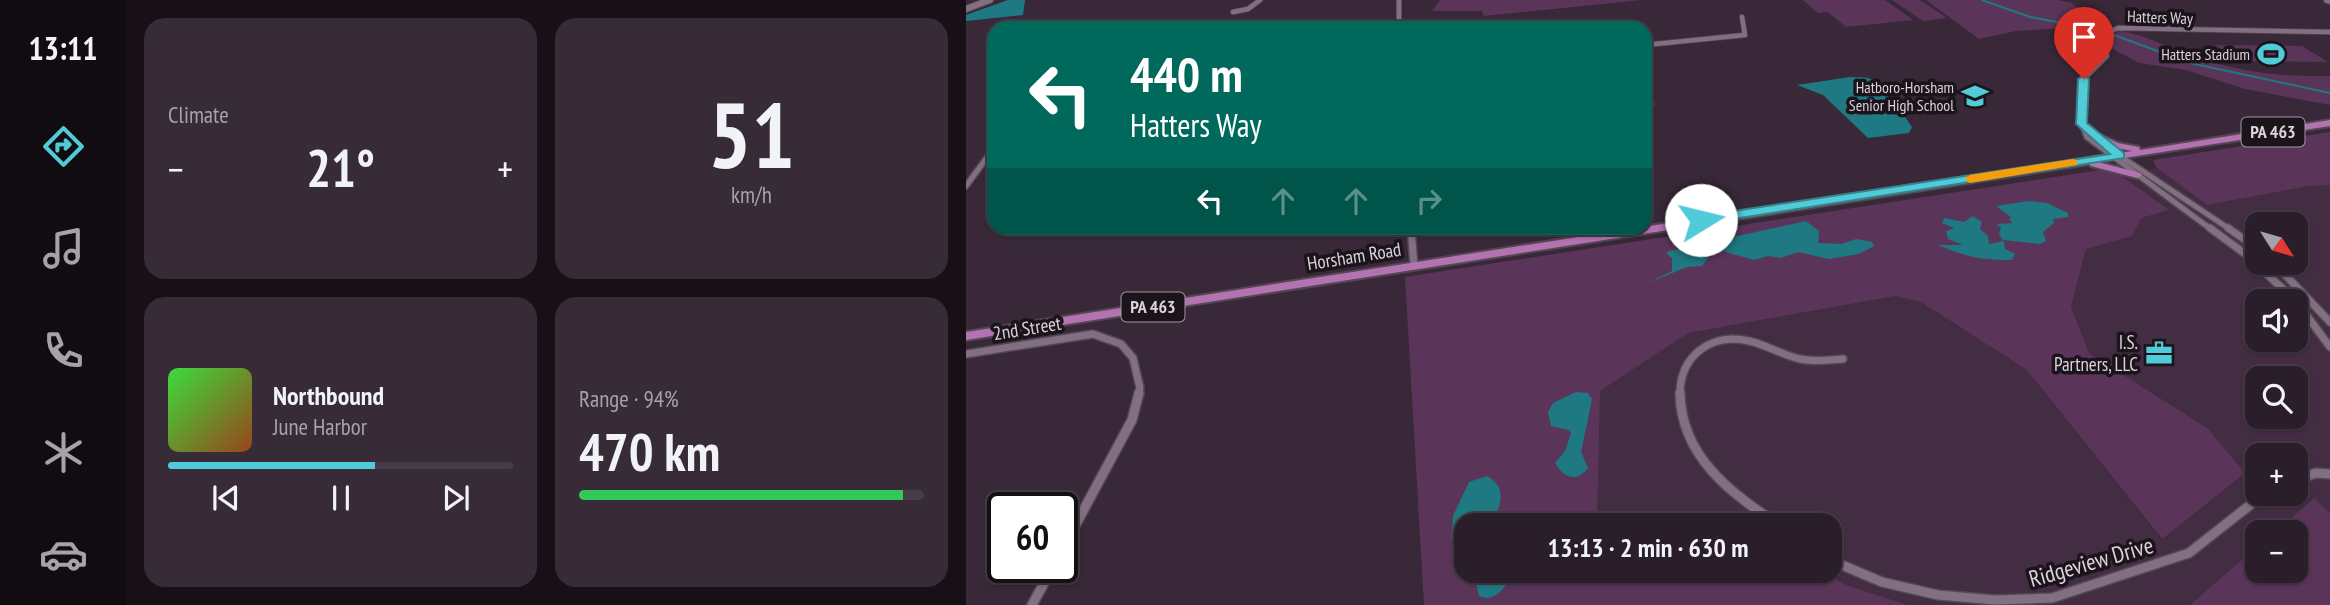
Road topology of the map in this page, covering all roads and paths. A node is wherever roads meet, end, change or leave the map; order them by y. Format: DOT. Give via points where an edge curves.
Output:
graph roads {
  1 [pos="990,0"];
  2 [pos="1260,0"];
  3 [pos="1399,0"];
  4 [pos="966,9"];
  5 [pos="1233,12"];
  6 [pos="1742,17"];
  7 [pos="1399,21"];
  8 [pos="2330,32"];
  9 [pos="1652,44"];
  10 [pos="2330,123"];
  11 [pos="2089,134"];
  12 [pos="2151,151"];
  13 [pos="2116,156"];
  14 [pos="987,158"];
  15 [pos="2073,163"];
  16 [pos="2140,172"];
  17 [pos="966,186"];
  18 [pos="1652,226"];
  19 [pos="1412,235"];
  20 [pos="1598,235"];
  21 [pos="2245,241"];
  22 [pos="1415,266"];
  23 [pos="2285,275"];
  24 [pos="2283,289"];
  25 [pos="2308,317"];
  26 [pos="2330,322"];
  27 [pos="966,336"];
  28 [pos="2330,347"];
  29 [pos="966,354"];
  30 [pos="1843,359"];
  31 [pos="2330,474"];
  32 [pos="2308,476"];
  33 [pos="2245,505"];
  34 [pos="1762,513"];
  35 [pos="1078,521"];
  36 [pos="1842,567"];
  37 [pos="1044,583"];
  38 [pos="1032,605"];
  1 -- 4 [label="main road"];
  2 -- 5 [label="street"];
  3 -- 7 [label="street"];
  6 -- 9 [label="street" via="1745,34"];
  8 -- 11 [label="street, Hatters Way" via="2113,30 2095,38 2107,56 2084,79 2081,121"];
  10 -- 12 [label="main road, Horsham Road / PA 463"];
  11 -- 12 [label="main road" via="2115,145"];
  11 -- 13 [label="street"];
  11 -- 15 [label="main road" via="2094,153"];
  12 -- 13 [label="main road, Horsham Road / PA 463"];
  12 -- 16 [label="main road" via="2140,159"];
  13 -- 15 [label="main road, Horsham Road / PA 463"];
  13 -- 16 [label="street"];
  14 -- 17 [label="street"];
  15 -- 16 [label="main road"];
  15 -- 18 [label="main road, Horsham Road / PA 463"];
  16 -- 21 [label="street"];
  16 -- 24 [label="street"];
  19 -- 22 [label="street"];
  20 -- 22 [label="main road, Horsham Road / PA 463"];
  22 -- 27 [label="main road, Horsham Road / PA 463"];
  23 -- 26 [label="street"];
  25 -- 28 [label="street"];
  29 -- 35 [label="street, 2nd Street" via="1093,334 1116,341 1130,352 1139,398 1126,434"];
  30 -- 34 [label="street" via="1800,359 1751,341 1729,339 1693,353 1684,366 1678,389 1683,422 1694,446 1721,483"];
  31 -- 32 [label="street"];
  33 -- 36 [label="street, Ridgeview Drive" via="2222,530 2188,553 2051,598 1993,605 1927,598 1865,579"];
  37 -- 38 [label="street"];
}
